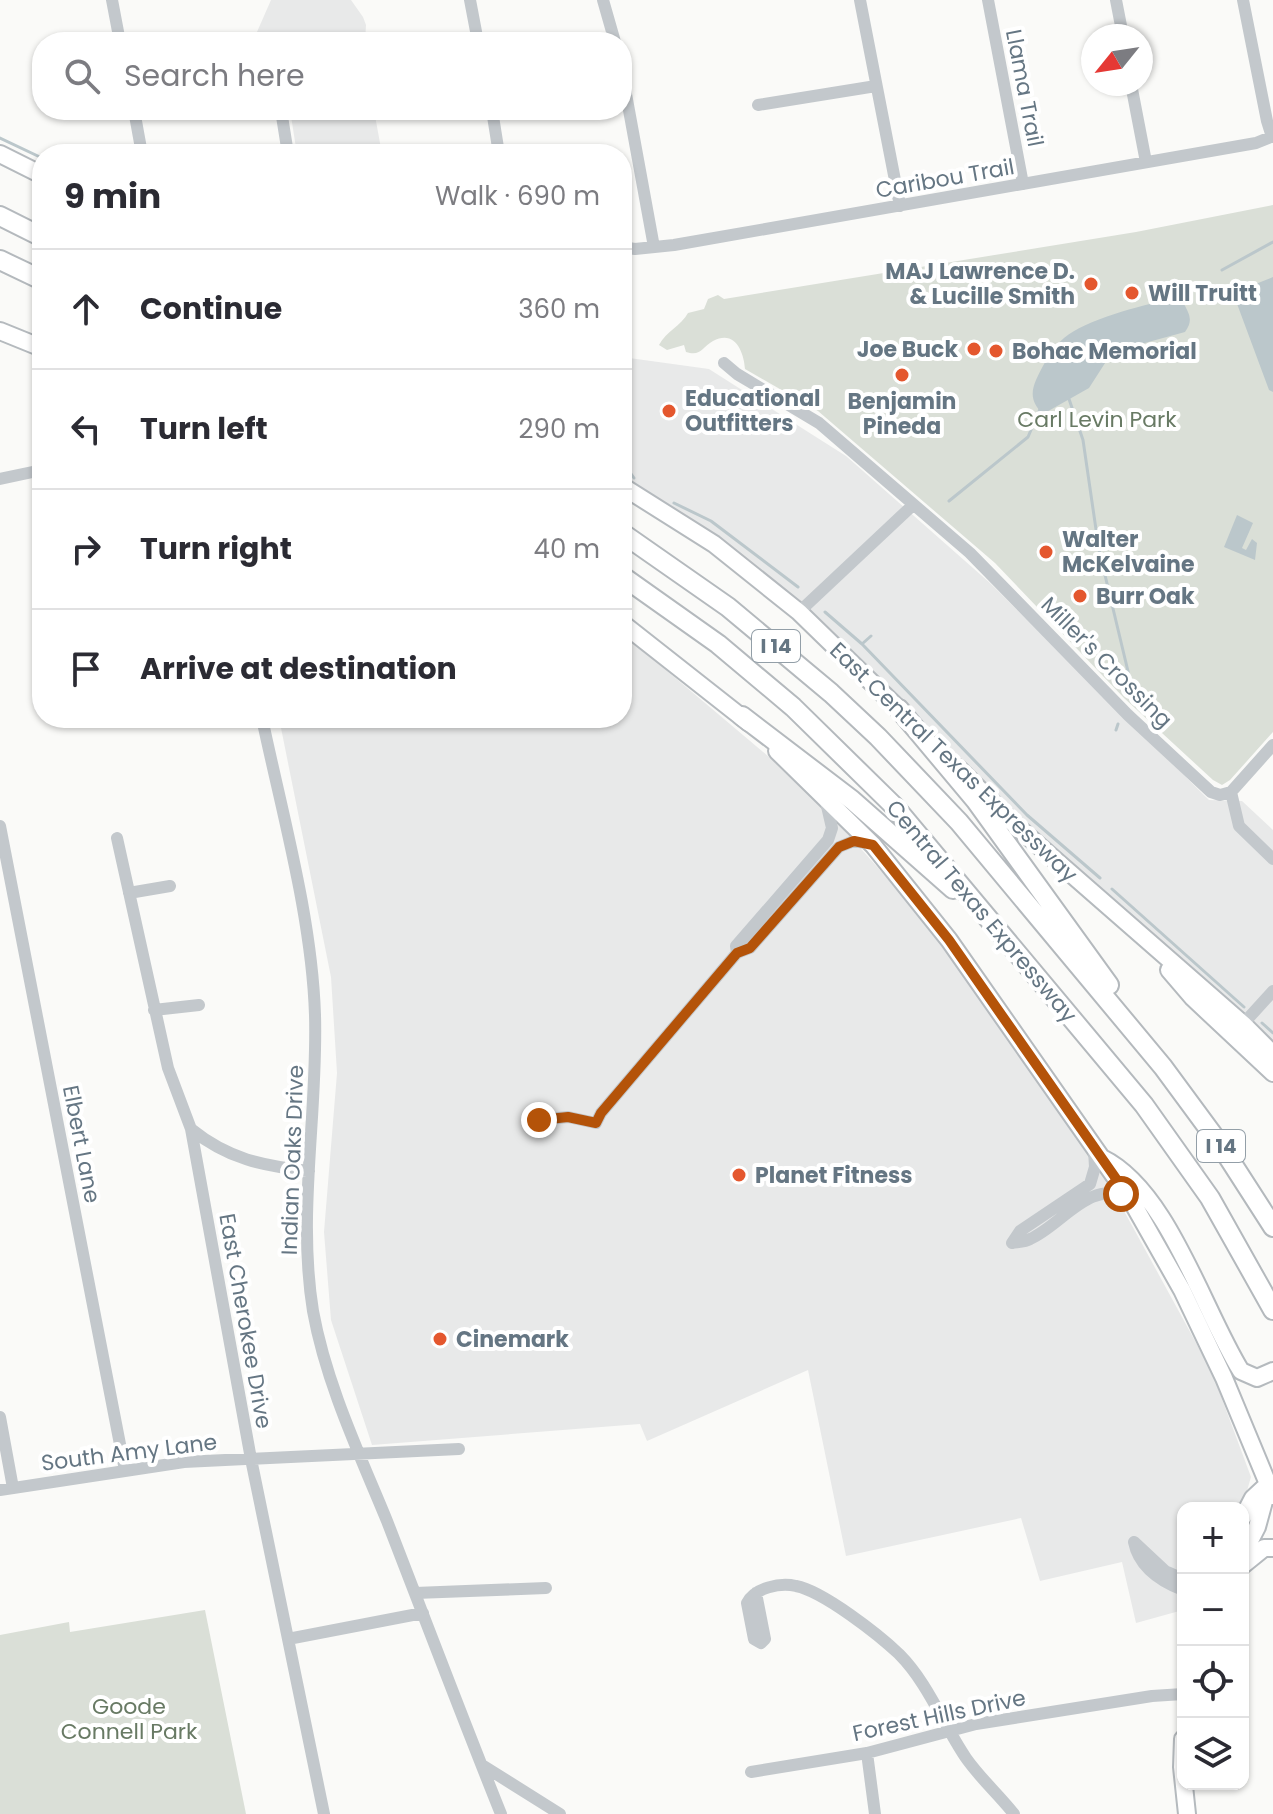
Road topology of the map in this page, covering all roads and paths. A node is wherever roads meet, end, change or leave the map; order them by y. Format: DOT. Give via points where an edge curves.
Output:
graph roads {
  1 [pos="112,0"];
  2 [pos="470,0"];
  3 [pos="603,0"];
  4 [pos="860,0"];
  5 [pos="988,0"];
  6 [pos="1116,0"];
  7 [pos="1243,0"];
  8 [pos="1121,24"];
  9 [pos="118,32"];
  10 [pos="476,32"];
  11 [pos="612,32"];
  12 [pos="876,86"];
  13 [pos="1133,96"];
  14 [pos="758,105"];
  15 [pos="136,120"];
  16 [pos="283,120"];
  17 [pos="494,120"];
  18 [pos="631,120"];
  19 [pos="1273,136"];
  20 [pos="140,144"];
  21 [pos="286,144"];
  22 [pos="497,144"];
  23 [pos="0,154"];
  24 [pos="1146,162"];
  25 [pos="32,170"];
  26 [pos="1023,184"];
  27 [pos="900,206"];
  28 [pos="0,216"];
  29 [pos="32,232"];
  30 [pos="632,247"];
  31 [pos="654,247"];
  32 [pos="0,260"];
  33 [pos="32,275"];
  34 [pos="0,331"];
  35 [pos="32,344"];
  36 [pos="724,363"];
  37 [pos="32,472"];
  38 [pos="0,479"];
  39 [pos="632,492"];
  40 [pos="913,505"];
  41 [pos="632,540"];
  42 [pos="632,583"];
  43 [pos="799,612"];
  44 [pos="632,631"];
  45 [pos="899,709"];
  46 [pos="742,716"];
  47 [pos="264,728"];
  48 [pos="1273,745"];
  49 [pos="1231,792"];
  50 [pos="824,798"];
  51 [pos="0,826"];
  52 [pos="117,838"];
  53 [pos="873,845"];
  54 [pos="1273,859"];
  55 [pos="170,886"];
  56 [pos="129,893"];
  57 [pos="1150,944"];
  58 [pos="737,953"];
  59 [pos="1273,991"];
  60 [pos="199,1005"];
  61 [pos="154,1010"];
  62 [pos="1070,1015"];
  63 [pos="1243,1024"];
  64 [pos="1273,1054"];
  65 [pos="1163,1067"];
  66 [pos="1273,1073"];
  67 [pos="539,1120"];
  68 [pos="191,1129"];
  69 [pos="1097,1152"];
  70 [pos="309,1171"];
  71 [pos="1131,1200"];
  72 [pos="1273,1227"];
  73 [pos="1273,1310"];
  74 [pos="1273,1371"];
  75 [pos="0,1417"];
  76 [pos="459,1449"];
  77 [pos="360,1454"];
  78 [pos="251,1459"];
  79 [pos="125,1470"];
  80 [pos="1271,1485"];
  81 [pos="7,1489"];
  82 [pos="1249,1506"];
  83 [pos="1249,1542"];
  84 [pos="1273,1548"];
  85 [pos="1249,1560"];
  86 [pos="1177,1576"];
  87 [pos="1177,1587"];
  88 [pos="546,1588"];
  89 [pos="415,1593"];
  90 [pos="756,1593"];
  91 [pos="423,1613"];
  92 [pos="288,1639"];
  93 [pos="1177,1694"];
  94 [pos="950,1730"];
  95 [pos="867,1753"];
  96 [pos="482,1765"];
  97 [pos="751,1772"];
  98 [pos="1184,1790"];
  99 [pos="324,1814"];
  100 [pos="501,1814"];
  101 [pos="560,1814"];
  102 [pos="875,1814"];
  103 [pos="1014,1814"];
  104 [pos="1187,1814"];
  1 -- 9 [label="street"];
  2 -- 10 [label="street"];
  3 -- 11 [label="street"];
  4 -- 12 [label="street"];
  5 -- 26 [label="street, Llama Trail"];
  6 -- 8 [label="street"];
  7 -- 19 [label="street"];
  12 -- 14 [label="street"];
  12 -- 27 [label="street"];
  13 -- 24 [label="street"];
  15 -- 20 [label="street"];
  16 -- 21 [label="street"];
  17 -- 22 [label="street"];
  18 -- 31 [label="street"];
  19 -- 24 [label="street, Caribou Trail"];
  23 -- 25 [label="main road"];
  24 -- 26 [label="street, Caribou Trail"];
  26 -- 27 [label="street, Caribou Trail"];
  27 -- 31 [label="street, Caribou Trail"];
  28 -- 29 [label="highway"];
  30 -- 31 [label="street, Caribou Trail"];
  32 -- 33 [label="highway"];
  34 -- 35 [label="main road"];
  36 -- 40 [label="street, Miller's Crossing" via="819,423"];
  37 -- 38 [label="street"];
  39 -- 43 [label="main road, East Central Texas Expressway" via="714,544"];
  40 -- 43 [label="street"];
  40 -- 49 [label="street, Miller's Crossing" via="992,574 1204,786 1220,795"];
  41 -- 65 [label="highway, Central Texas Expressway / I 14" via="728,607 878,737 959,822"];
  42 -- 62 [label="highway, Central Texas Expressway / I 14" via="718,644 835,746 895,807"];
  43 -- 45 [label="main road, East Central Texas Expressway"];
  44 -- 46 [label="main road"];
  45 -- 57 [label="main road, East Central Texas Expressway" via="1013,823"];
  45 -- 65 [label="highway" via="1004,838 1156,1049"];
  46 -- 50 [label="main road"];
  46 -- 62 [label="highway" via="916,855 951,887 1051,1004"];
  47 -- 70 [label="street, Indian Oaks Drive" via="312,976 315,1048"];
  48 -- 49 [label="street"];
  49 -- 54 [label="street" via="1239,826"];
  50 -- 53 [label="main road"];
  50 -- 58 [label="street" via="832,828 828,840 736,946"];
  51 -- 79 [label="street, Elbert Lane"];
  52 -- 56 [label="street, East Cherokee Drive"];
  53 -- 58 [label="street" via="854,841 839,847 750,948"];
  53 -- 69 [label="main road" via="949,940"];
  55 -- 56 [label="street"];
  56 -- 61 [label="street, East Cherokee Drive"];
  57 -- 63 [label="main road, East Central Texas Expressway"];
  57 -- 66 [label="main road" via="1193,998"];
  58 -- 67 [label="street" via="596,1123 568,1117"];
  59 -- 63 [label="street"];
  60 -- 61 [label="street"];
  61 -- 68 [label="street, East Cherokee Drive"];
  62 -- 73 [label="highway, Central Texas Expressway / I 14" via="1185,1162"];
  63 -- 64 [label="main road, East Central Texas Expressway"];
  65 -- 72 [label="highway, Central Texas Expressway / I 14"];
  68 -- 70 [label="street" via="211,1146 260,1165"];
  68 -- 78 [label="street, East Cherokee Drive"];
  69 -- 71 [label="main road"];
  69 -- 71 [label="street" via="1090,1184 1020,1231 1012,1243 1029,1240 1095,1195 1111,1192"];
  69 -- 74 [label="main road" via="1121,1167 1163,1222 1241,1371 1257,1378"];
  70 -- 77 [label="street, Indian Oaks Drive" via="313,1308 326,1365"];
  71 -- 80 [label="main road" via="1182,1290"];
  75 -- 81 [label="street"];
  76 -- 77 [label="street"];
  77 -- 78 [label="street, South Amy Lane"];
  77 -- 89 [label="street, Indian Oaks Drive"];
  78 -- 79 [label="street, South Amy Lane"];
  78 -- 92 [label="street, East Cherokee Drive"];
  79 -- 81 [label="street, South Amy Lane"];
  80 -- 82 [label="main road"];
  80 -- 83 [label="main road"];
  84 -- 85 [label="main road" via="1264,1548"];
  86 -- 87 [label="street" via="1134,1542 1137,1556 1154,1575"];
  88 -- 89 [label="street"];
  89 -- 91 [label="street, Indian Oaks Drive"];
  90 -- 94 [label="street" via="797,1586 865,1626 916,1674"];
  91 -- 92 [label="street"];
  91 -- 96 [label="street, Indian Oaks Drive"];
  92 -- 99 [label="street, East Cherokee Drive"];
  93 -- 94 [label="street, Forest Hills Drive"];
  94 -- 95 [label="street, Forest Hills Drive"];
  94 -- 103 [label="street"];
  95 -- 97 [label="street, Forest Hills Drive"];
  95 -- 102 [label="street"];
  96 -- 100 [label="street, Indian Oaks Drive"];
  96 -- 101 [label="street"];
  98 -- 104 [label="main road"];
}
